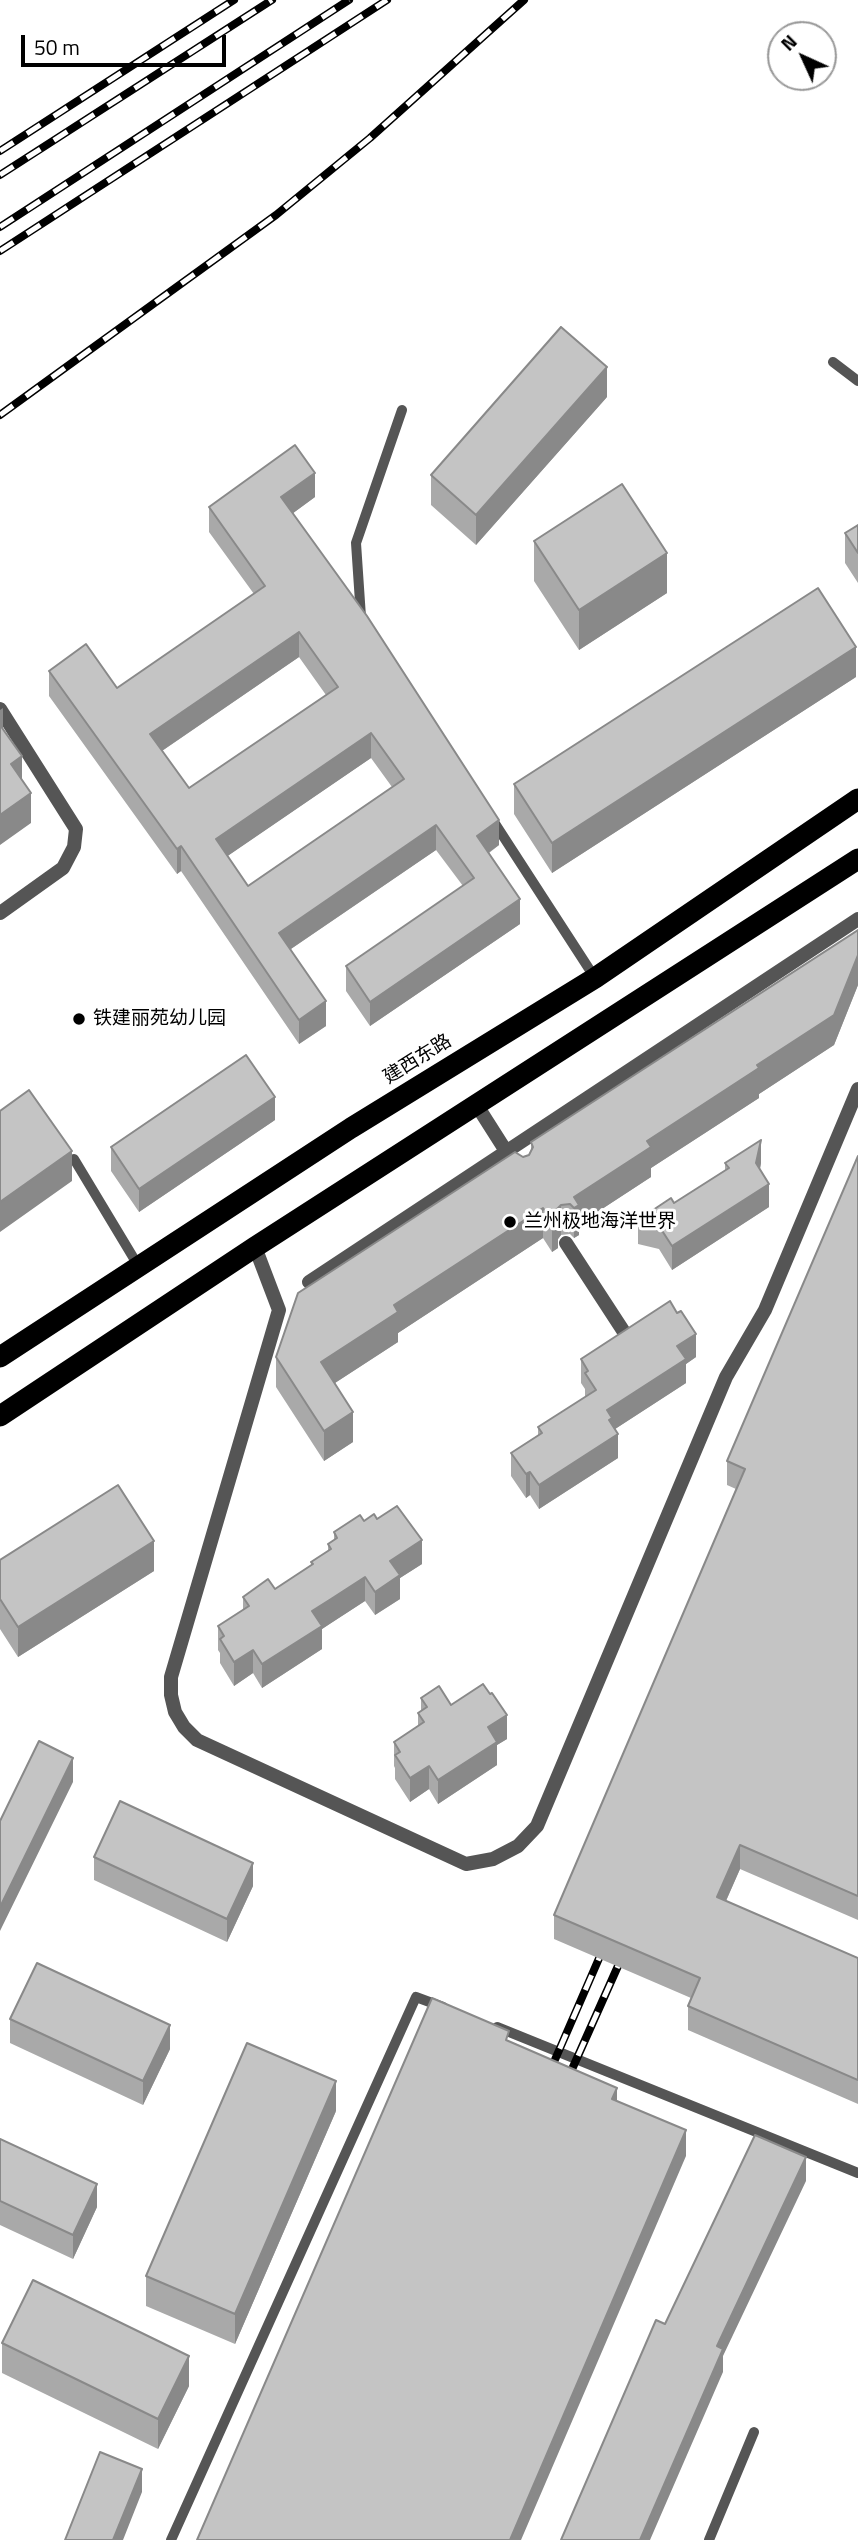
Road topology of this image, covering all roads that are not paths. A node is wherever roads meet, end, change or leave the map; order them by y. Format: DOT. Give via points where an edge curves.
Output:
graph roads {
  1 [pos="833,362"];
  2 [pos="858,381"];
  3 [pos="402,410"];
  4 [pos="368,627"];
  5 [pos="0,709"];
  6 [pos="858,799"];
  7 [pos="489,814"];
  8 [pos="858,859"];
  9 [pos="0,913"];
  10 [pos="858,919"];
  11 [pos="595,978"];
  12 [pos="858,1089"];
  13 [pos="476,1104"];
  14 [pos="507,1152"];
  15 [pos="74,1159"];
  16 [pos="518,1168"];
  17 [pos="566,1243"];
  18 [pos="255,1247"];
  19 [pos="139,1266"];
  20 [pos="309,1282"];
  21 [pos="624,1332"];
  22 [pos="0,1357"];
  23 [pos="0,1416"];
  24 [pos="454,2011"];
  25 [pos="481,2021"];
  26 [pos="858,2173"];
  27 [pos="754,2432"];
  28 [pos="171,2540"];
  29 [pos="709,2540"];
  1 -- 2 [label="lane"];
  3 -- 4 [label="lane" via="356,543 360,616"];
  5 -- 9 [label="street" via="76,829 74,847 63,868"];
  6 -- 11 [label="highway, 建西东路"];
  7 -- 11 [label="lane"];
  8 -- 13 [label="highway"];
  10 -- 14 [label="street"];
  11 -- 19 [label="highway, 建西东路"];
  12 -- 18 [label="street" via="765,1310 726,1377 537,1826 518,1846 493,1859 466,1864 197,1740 176,1712 171,1677 279,1310"];
  13 -- 14 [label="street"];
  13 -- 18 [label="highway"];
  14 -- 16 [label="street"];
  14 -- 20 [label="street"];
  15 -- 19 [label="lane"];
  17 -- 21 [label="street"];
  18 -- 23 [label="highway"];
  19 -- 22 [label="highway, 建西东路"];
  24 -- 28 [label="lane" via="416,1997"];
  25 -- 26 [label="lane"];
  27 -- 29 [label="lane"];
}
